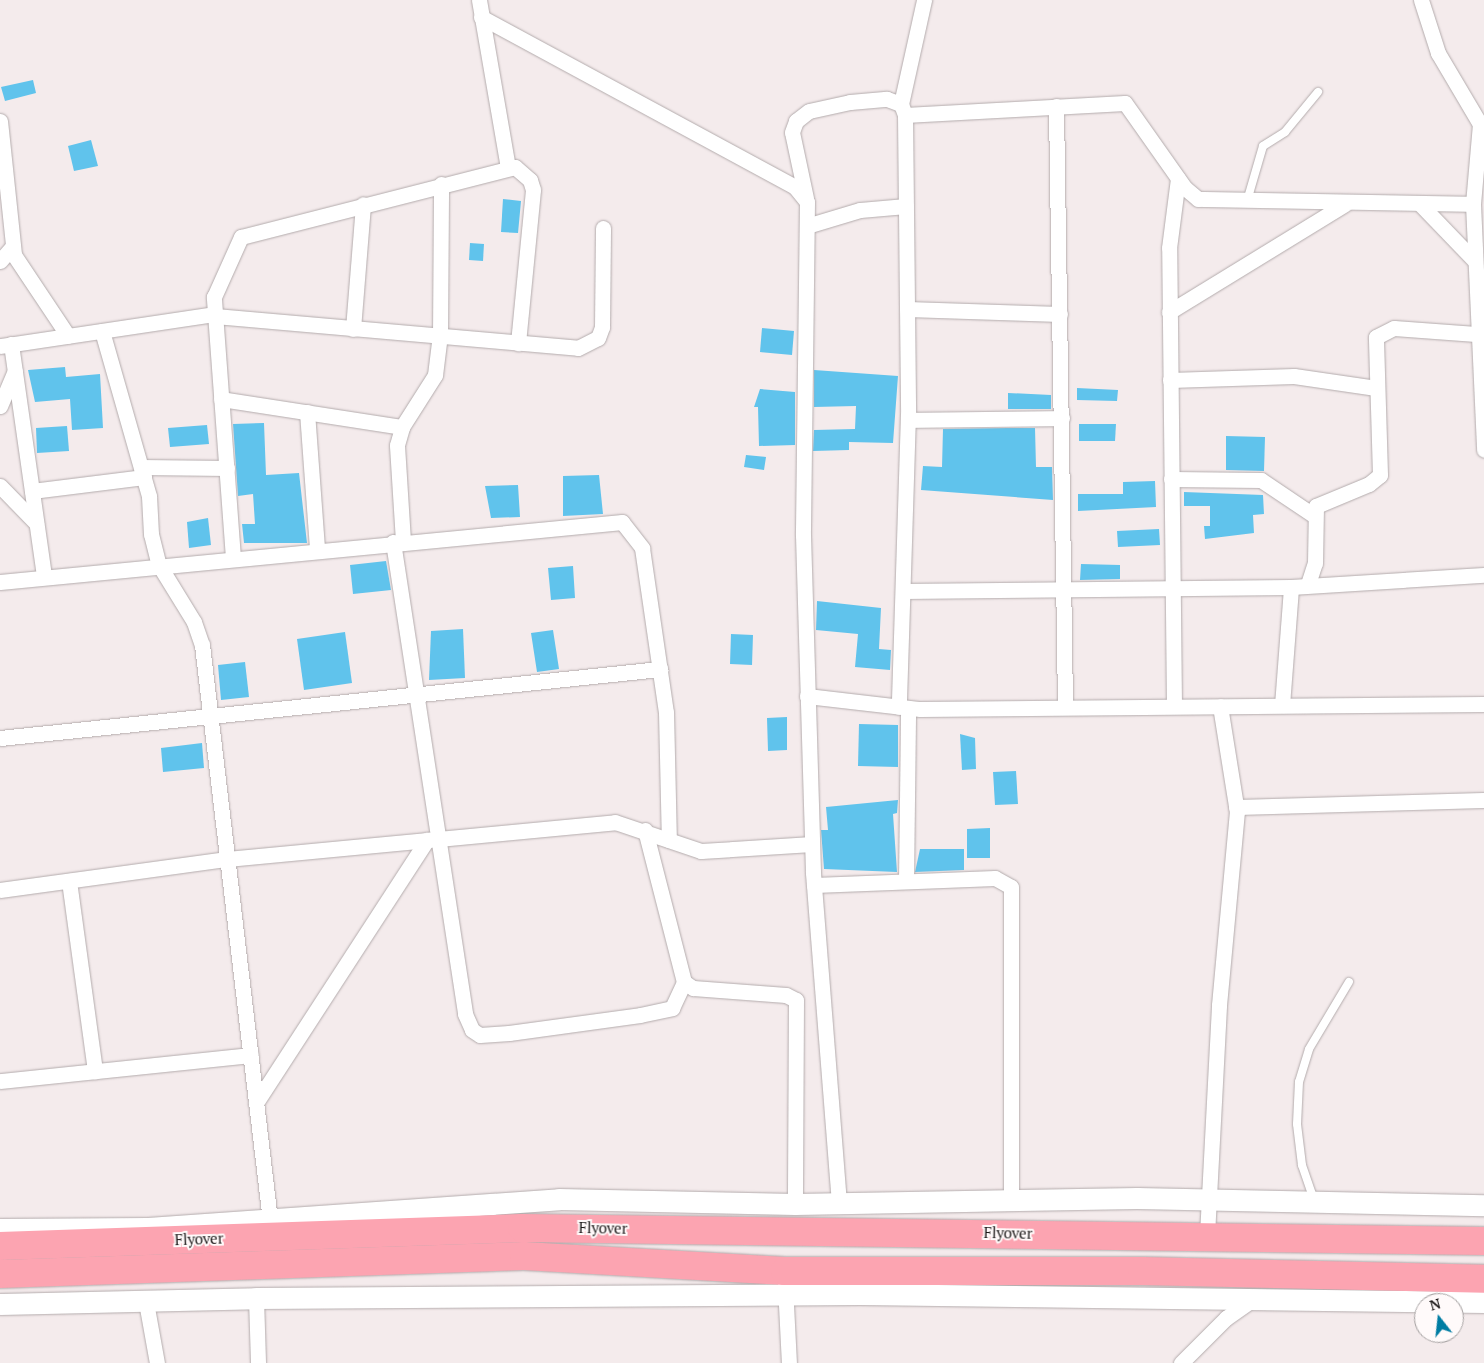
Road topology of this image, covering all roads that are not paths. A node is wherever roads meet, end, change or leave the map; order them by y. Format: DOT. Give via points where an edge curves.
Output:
graph roads {
  1 [pos="479,0"];
  2 [pos="924,0"];
  3 [pos="1421,0"];
  4 [pos="482,17"];
  5 [pos="1318,92"];
  6 [pos="1056,106"];
  7 [pos="903,109"];
  8 [pos="0,120"];
  9 [pos="1482,134"];
  10 [pos="508,168"];
  11 [pos="1178,178"];
  12 [pos="441,184"];
  13 [pos="4,198"];
  14 [pos="807,202"];
  15 [pos="1247,202"];
  16 [pos="363,204"];
  17 [pos="1345,204"];
  18 [pos="1473,204"];
  19 [pos="1421,205"];
  20 [pos="906,206"];
  21 [pos="810,225"];
  22 [pos="603,228"];
  23 [pos="12,247"];
  24 [pos="1474,260"];
  25 [pos="0,261"];
  26 [pos="907,309"];
  27 [pos="1169,312"];
  28 [pos="1060,314"];
  29 [pos="215,315"];
  30 [pos="353,329"];
  31 [pos="102,331"];
  32 [pos="1480,331"];
  33 [pos="68,336"];
  34 [pos="440,337"];
  35 [pos="518,344"];
  36 [pos="6,345"];
  37 [pos="15,371"];
  38 [pos="1170,380"];
  39 [pos="1376,388"];
  40 [pos="221,399"];
  41 [pos="0,406"];
  42 [pos="306,412"];
  43 [pos="1062,418"];
  44 [pos="908,420"];
  45 [pos="402,427"];
  46 [pos="1484,450"];
  47 [pos="227,468"];
  48 [pos="142,472"];
  49 [pos="1171,479"];
  50 [pos="0,486"];
  51 [pos="32,491"];
  52 [pos="1313,515"];
  53 [pos="36,523"];
  54 [pos="398,541"];
  55 [pos="317,549"];
  56 [pos="233,558"];
  57 [pos="159,565"];
  58 [pos="1484,575"];
  59 [pos="44,577"];
  60 [pos="0,582"];
  61 [pos="1308,584"];
  62 [pos="1173,585"];
  63 [pos="1291,587"];
  64 [pos="1064,588"];
  65 [pos="903,591"];
  66 [pos="660,669"];
  67 [pos="415,693"];
  68 [pos="807,696"];
  69 [pos="1484,704"];
  70 [pos="1282,705"];
  71 [pos="1174,706"];
  72 [pos="1220,706"];
  73 [pos="1065,707"];
  74 [pos="903,708"];
  75 [pos="210,713"];
  76 [pos="0,738"];
  77 [pos="1484,800"];
  78 [pos="1236,807"];
  79 [pos="645,830"];
  80 [pos="433,840"];
  81 [pos="669,840"];
  82 [pos="812,844"];
  83 [pos="227,859"];
  84 [pos="69,880"];
  85 [pos="906,881"];
  86 [pos="814,885"];
  87 [pos="0,890"];
  88 [pos="684,982"];
  89 [pos="1349,982"];
  90 [pos="251,1054"];
  91 [pos="95,1071"];
  92 [pos="0,1081"];
  93 [pos="256,1103"];
  94 [pos="1208,1200"];
  95 [pos="1314,1200"];
  96 [pos="1011,1201"];
  97 [pos="839,1203"];
  98 [pos="796,1204"];
  99 [pos="1484,1205"];
  100 [pos="270,1220"];
  101 [pos="0,1229"];
  102 [pos="1207,1234"];
  103 [pos="1484,1241"];
  104 [pos="0,1246"];
  105 [pos="0,1274"];
  106 [pos="1484,1279"];
  107 [pos="785,1283"];
  108 [pos="256,1298"];
  109 [pos="1253,1299"];
  110 [pos="146,1302"];
  111 [pos="1484,1302"];
  112 [pos="0,1304"];
  113 [pos="157,1363"];
  114 [pos="258,1363"];
  115 [pos="789,1363"];
  116 [pos="1181,1363"];
  1 -- 4 [label="street"];
  2 -- 7 [label="street"];
  3 -- 9 [label="street" via="1438,53 1476,113"];
  4 -- 10 [label="street"];
  4 -- 14 [label="street" via="795,187"];
  5 -- 15 [label="lane" via="1285,132 1263,146"];
  6 -- 7 [label="street"];
  6 -- 11 [label="street" via="1125,103"];
  6 -- 28 [label="street"];
  7 -- 14 [label="street" via="886,98 850,102 810,111 796,121 792,132"];
  7 -- 20 [label="street"];
  8 -- 13 [label="street"];
  9 -- 18 [label="street" via="1474,156"];
  10 -- 12 [label="street"];
  10 -- 35 [label="street" via="522,171 533,190"];
  11 -- 15 [label="street" via="1198,199"];
  11 -- 27 [label="street" via="1169,236"];
  12 -- 16 [label="street"];
  12 -- 34 [label="street"];
  13 -- 23 [label="street"];
  14 -- 21 [label="street"];
  15 -- 17 [label="street"];
  16 -- 29 [label="street" via="241,237 216,286"];
  16 -- 30 [label="street"];
  17 -- 19 [label="street"];
  17 -- 27 [label="street"];
  18 -- 19 [label="street"];
  18 -- 24 [label="street"];
  19 -- 24 [label="street"];
  20 -- 21 [label="street" via="860,210"];
  20 -- 26 [label="street"];
  21 -- 68 [label="street" via="804,283 802,529"];
  22 -- 35 [label="street" via="602,327 598,338 578,348"];
  23 -- 25 [label="street"];
  23 -- 33 [label="street" via="17,263"];
  24 -- 32 [label="street"];
  26 -- 28 [label="street"];
  26 -- 44 [label="street"];
  27 -- 38 [label="street"];
  28 -- 43 [label="street"];
  29 -- 30 [label="street"];
  29 -- 31 [label="street"];
  29 -- 40 [label="street"];
  30 -- 34 [label="street"];
  31 -- 33 [label="street"];
  31 -- 48 [label="street"];
  32 -- 39 [label="street" via="1394,328 1380,332 1374,343"];
  32 -- 46 [label="street"];
  33 -- 36 [label="street"];
  34 -- 35 [label="street"];
  34 -- 45 [label="street" via="436,375"];
  36 -- 37 [label="street"];
  37 -- 41 [label="street"];
  37 -- 51 [label="street"];
  38 -- 39 [label="street" via="1294,376"];
  38 -- 49 [label="street"];
  39 -- 52 [label="street" via="1380,475 1369,484 1320,502"];
  40 -- 42 [label="street"];
  40 -- 47 [label="street"];
  42 -- 45 [label="street"];
  42 -- 55 [label="street"];
  43 -- 44 [label="street"];
  43 -- 64 [label="street"];
  44 -- 65 [label="street"];
  45 -- 54 [label="street" via="397,445"];
  47 -- 48 [label="street"];
  47 -- 56 [label="street"];
  48 -- 51 [label="street"];
  48 -- 57 [label="street"];
  49 -- 52 [label="street" via="1261,480"];
  49 -- 62 [label="street"];
  50 -- 53 [label="street"];
  51 -- 53 [label="street"];
  52 -- 61 [label="street" via="1316,557"];
  53 -- 59 [label="street"];
  54 -- 55 [label="street"];
  54 -- 66 [label="street" via="622,522 642,548"];
  54 -- 67 [label="street"];
  55 -- 56 [label="street"];
  56 -- 57 [label="street"];
  57 -- 59 [label="street"];
  57 -- 75 [label="street" via="198,633"];
  58 -- 61 [label="street"];
  59 -- 60 [label="street"];
  61 -- 63 [label="street"];
  62 -- 63 [label="street"];
  62 -- 64 [label="street"];
  62 -- 71 [label="street"];
  63 -- 70 [label="street"];
  64 -- 65 [label="street"];
  64 -- 73 [label="street"];
  65 -- 74 [label="street"];
  66 -- 67 [label="street"];
  66 -- 81 [label="street" via="666,718"];
  67 -- 75 [label="street"];
  67 -- 80 [label="street"];
  68 -- 74 [label="street"];
  68 -- 82 [label="street"];
  69 -- 70 [label="street"];
  70 -- 72 [label="street"];
  71 -- 72 [label="street"];
  71 -- 73 [label="street"];
  72 -- 78 [label="street"];
  73 -- 74 [label="street"];
  74 -- 85 [label="street"];
  75 -- 76 [label="street"];
  75 -- 83 [label="street"];
  77 -- 78 [label="street"];
  78 -- 94 [label="street"];
  79 -- 80 [label="street" via="615,822"];
  79 -- 81 [label="street"];
  79 -- 88 [label="street"];
  80 -- 83 [label="street"];
  80 -- 88 [label="street" via="465,1014 472,1030 480,1035 672,1008"];
  80 -- 93 [label="street"];
  81 -- 82 [label="street" via="712,852"];
  82 -- 86 [label="street"];
  83 -- 84 [label="street"];
  83 -- 90 [label="street"];
  84 -- 87 [label="street"];
  84 -- 91 [label="street"];
  85 -- 86 [label="street"];
  85 -- 96 [label="street" via="994,878 1004,880 1014,894 1008,1084"];
  86 -- 97 [label="street"];
  88 -- 98 [label="street" via="693,988 786,995 796,1000"];
  89 -- 95 [label="lane" via="1309,1049 1299,1082 1297,1124 1302,1165"];
  90 -- 91 [label="street"];
  90 -- 93 [label="street"];
  91 -- 92 [label="street"];
  93 -- 100 [label="street"];
  94 -- 95 [label="main road"];
  94 -- 96 [label="main road"];
  94 -- 102 [label="street"];
  95 -- 99 [label="main road"];
  96 -- 97 [label="main road"];
  97 -- 98 [label="main road"];
  98 -- 100 [label="main road" via="559,1199"];
  100 -- 101 [label="main road" via="148,1228"];
  102 -- 103 [label="highway, Flyover"];
  102 -- 104 [label="highway, Flyover" via="522,1228"];
  105 -- 107 [label="highway, Flyover" via="524,1256"];
  106 -- 107 [label="highway, Flyover" via="1142,1271"];
  107 -- 108 [label="main road"];
  107 -- 109 [label="main road"];
  107 -- 115 [label="street"];
  108 -- 110 [label="main road"];
  108 -- 114 [label="street"];
  109 -- 111 [label="main road"];
  109 -- 116 [label="street" via="1226,1318"];
  110 -- 112 [label="main road"];
  110 -- 113 [label="street"];
}
